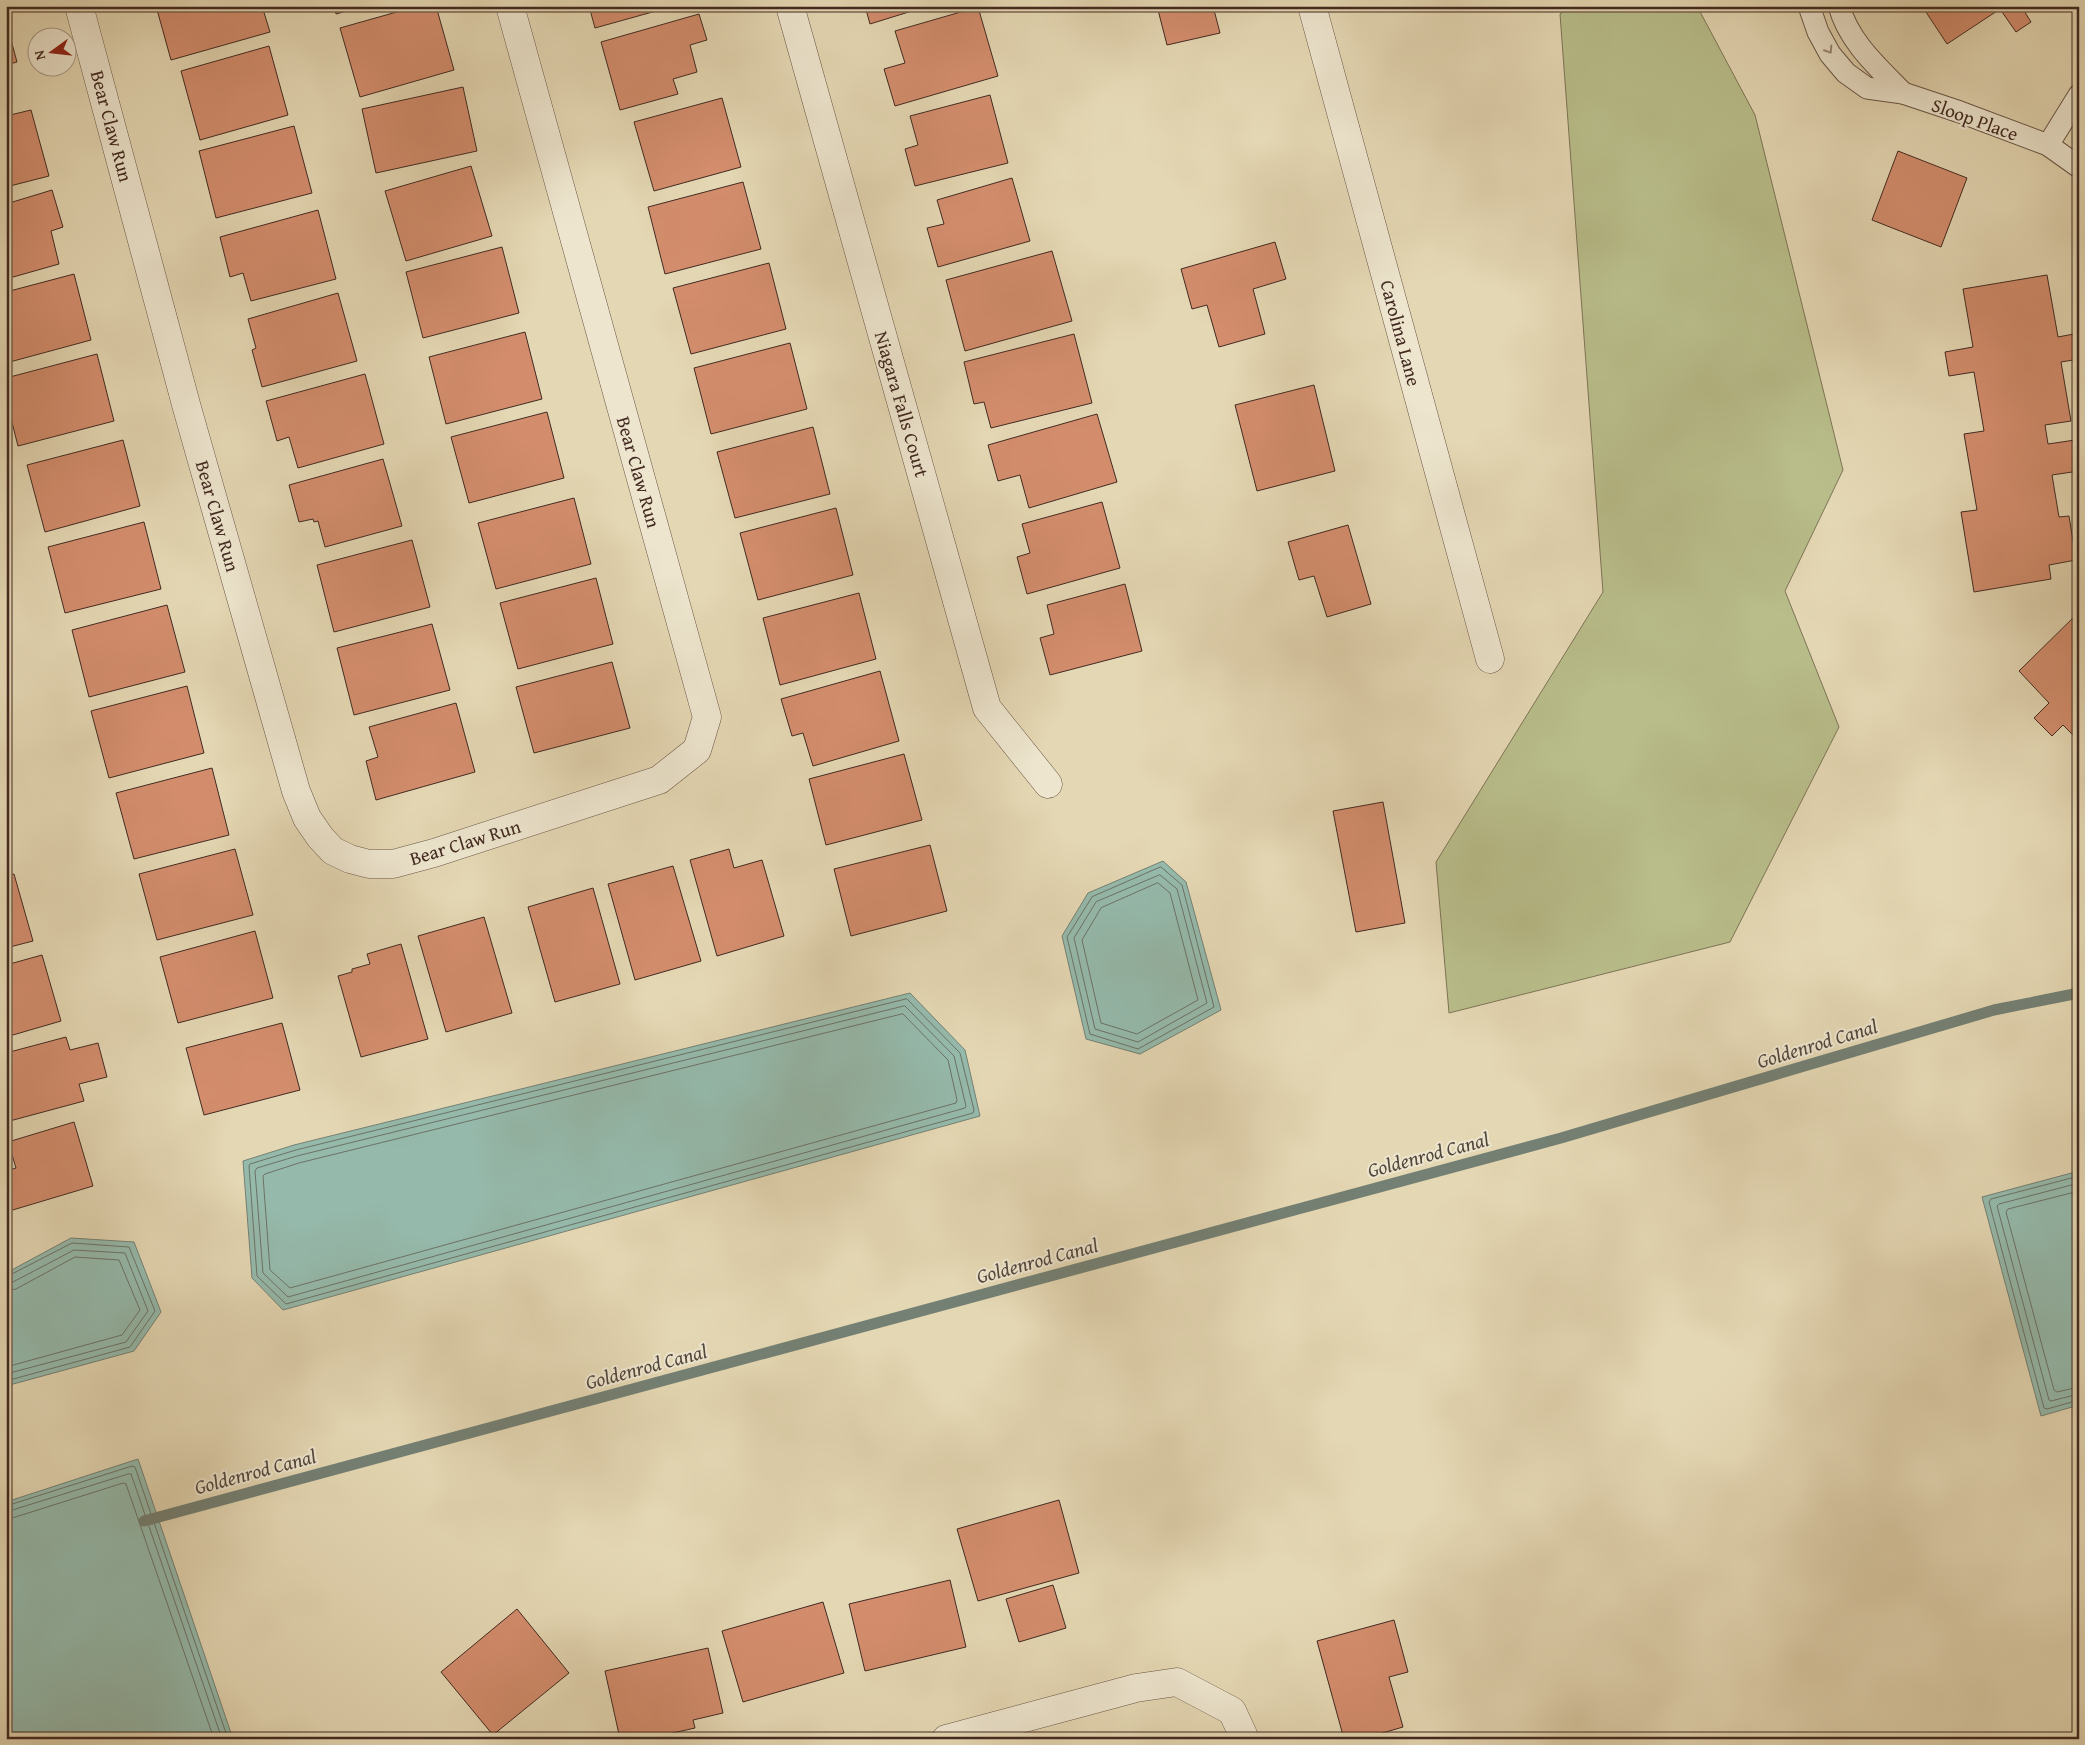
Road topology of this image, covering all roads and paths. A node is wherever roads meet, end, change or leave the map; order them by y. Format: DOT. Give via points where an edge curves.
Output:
graph roads {
  1 [pos="79,6"];
  2 [pos="510,6"];
  3 [pos="790,6"];
  4 [pos="1312,6"];
  5 [pos="1809,6"];
  6 [pos="1839,6"];
  7 [pos="1902,93"];
  8 [pos="2079,95"];
  9 [pos="2048,145"];
  10 [pos="2079,167"];
  11 [pos="1490,659"];
  12 [pos="1048,784"];
  13 [pos="946,1739"];
  14 [pos="1245,1739"];
  1 -- 2 [label="street, Bear Claw Run" via="187,408 296,791 307,818 332,851 369,864 393,864 434,853 659,780 696,750 707,717"];
  3 -- 12 [label="street, Niagara Falls Court" via="987,708"];
  4 -- 11 [label="street, Carolina Lane"];
  5 -- 7 [label="lane, Sloop Place, one-way" via="1830,54 1846,72 1867,88"];
  6 -- 7 [label="lane, Sloop Place" via="1855,42"];
  7 -- 9 [label="lane, Sloop Place"];
  8 -- 9 [label="lane"];
  9 -- 10 [label="lane, Sloop Place"];
  13 -- 14 [label="street" via="1136,1688 1177,1682 1232,1711"];
}
